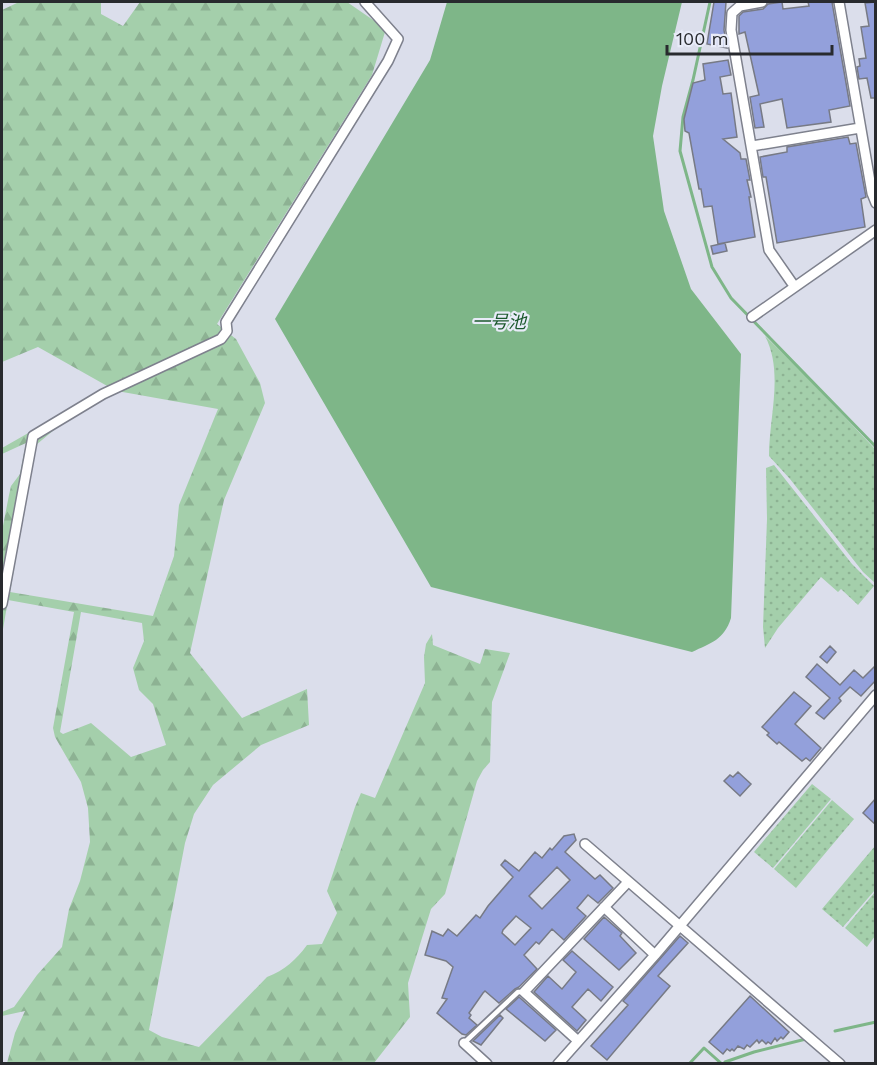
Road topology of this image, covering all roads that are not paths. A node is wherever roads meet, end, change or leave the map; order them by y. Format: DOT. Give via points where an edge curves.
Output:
graph roads {
  1 [pos="364,2"];
  2 [pos="762,2"];
  3 [pos="839,2"];
  4 [pos="860,128"];
  5 [pos="752,146"];
  6 [pos="876,203"];
  7 [pos="876,230"];
  8 [pos="792,283"];
  9 [pos="752,318"];
  10 [pos="2,604"];
  11 [pos="876,695"];
  12 [pos="585,844"];
  13 [pos="628,882"];
  14 [pos="604,907"];
  15 [pos="679,926"];
  16 [pos="655,954"];
  17 [pos="524,992"];
  18 [pos="577,1040"];
  19 [pos="464,1043"];
  20 [pos="487,1064"];
  21 [pos="558,1064"];
  22 [pos="840,1064"];
  1 -- 10 [label="street" via="398,39 226,322 227,331 221,339 103,394 33,436"];
  2 -- 5 [label="street" via="740,6 732,13 731,30"];
  3 -- 4 [label="street"];
  4 -- 5 [label="street"];
  4 -- 6 [label="street"];
  5 -- 8 [label="street" via="769,250"];
  7 -- 9 [label="street"];
  11 -- 15 [label="street"];
  12 -- 13 [label="street"];
  13 -- 14 [label="street"];
  13 -- 15 [label="street"];
  14 -- 16 [label="street"];
  14 -- 17 [label="street"];
  15 -- 16 [label="street"];
  15 -- 22 [label="street"];
  16 -- 18 [label="street"];
  17 -- 18 [label="street"];
  17 -- 19 [label="lane" via="518,992"];
  18 -- 21 [label="street"];
  19 -- 20 [label="street"];
}
